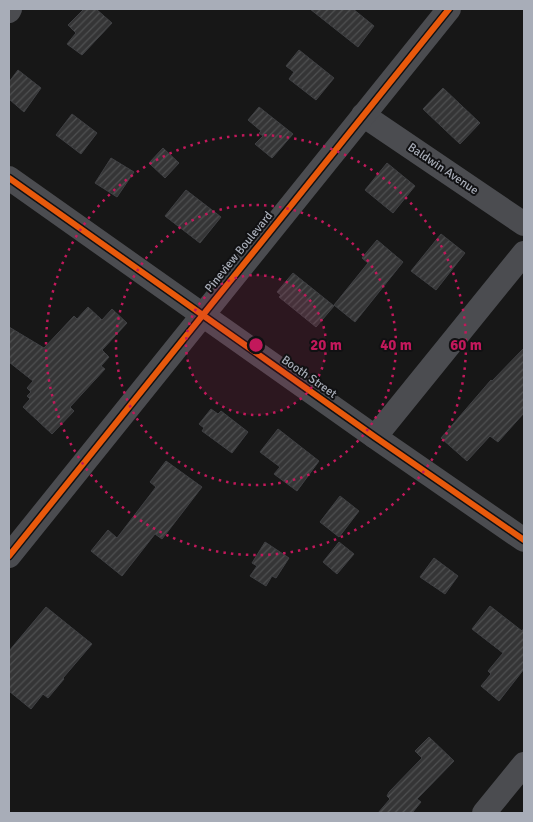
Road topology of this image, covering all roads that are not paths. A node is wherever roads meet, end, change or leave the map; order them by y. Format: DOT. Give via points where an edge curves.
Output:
graph roads {
  1 [pos="449,9"];
  2 [pos="363,115"];
  3 [pos="9,178"];
  4 [pos="524,224"];
  5 [pos="524,253"];
  6 [pos="203,315"];
  7 [pos="375,437"];
  8 [pos="524,540"];
  9 [pos="9,556"];
  10 [pos="524,764"];
  11 [pos="484,813"];
  1 -- 2 [label="street, Pineview Boulevard"];
  2 -- 4 [label="street, Baldwin Avenue"];
  2 -- 6 [label="street, Pineview Boulevard"];
  3 -- 6 [label="street, Booth Street"];
  5 -- 7 [label="street"];
  6 -- 7 [label="street, Booth Street"];
  6 -- 9 [label="street, Pineview Boulevard"];
  7 -- 8 [label="street, Booth Street"];
  10 -- 11 [label="street"];
}
